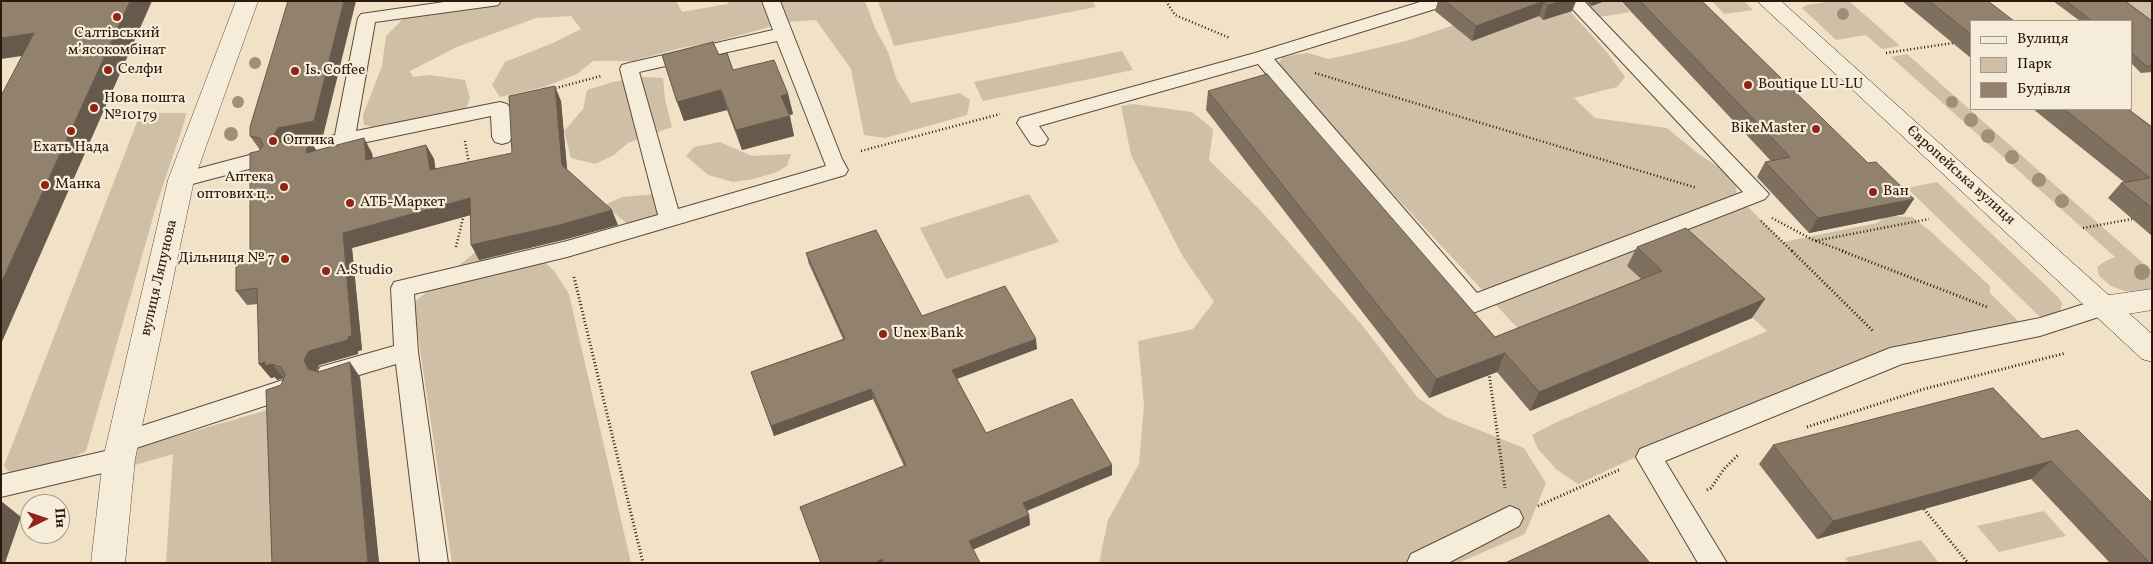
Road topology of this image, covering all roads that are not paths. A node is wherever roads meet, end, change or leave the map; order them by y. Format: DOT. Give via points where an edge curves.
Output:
graph roads {
  1 [pos="246,1"];
  2 [pos="492,1"];
  3 [pos="770,1"];
  4 [pos="1442,1"];
  5 [pos="1574,1"];
  6 [pos="1768,1"];
  7 [pos="782,34"];
  8 [pos="1262,58"];
  9 [pos="502,137"];
  10 [pos="1038,139"];
  11 [pos="344,140"];
  12 [pos="295,150"];
  13 [pos="261,159"];
  14 [pos="181,180"];
  15 [pos="670,219"];
  16 [pos="2152,300"];
  17 [pos="2103,307"];
  18 [pos="2152,351"];
  19 [pos="406,352"];
  20 [pos="329,374"];
  21 [pos="283,390"];
  22 [pos="121,450"];
  23 [pos="1,486"];
  24 [pos="1510,518"];
  25 [pos="108,563"];
  26 [pos="434,563"];
  27 [pos="1421,563"];
  28 [pos="1713,563"];
  1 -- 14 [label="street, вулиця Ляпунова"];
  2 -- 11 [label="lane" via="367,18"];
  3 -- 7 [label="lane"];
  4 -- 8 [label="lane"];
  5 -- 8 [label="lane" via="1758,194 1473,304"];
  6 -- 17 [label="street, Європейська вулиця"];
  7 -- 15 [label="lane" via="629,69"];
  7 -- 15 [label="lane" via="838,170"];
  8 -- 10 [label="lane" via="1027,123"];
  9 -- 11 [label="lane" via="500,108"];
  11 -- 12 [label="lane"];
  13 -- 14 [label="lane"];
  14 -- 22 [label="street, вулиця Ляпунова"];
  15 -- 19 [label="lane" via="567,249 402,288"];
  16 -- 17 [label="street"];
  17 -- 18 [label="street, Європейська вулиця"];
  17 -- 28 [label="lane" via="2040,327 1898,355 1649,457"];
  19 -- 20 [label="lane"];
  19 -- 26 [label="lane"];
  21 -- 22 [label="lane"];
  22 -- 23 [label="lane"];
  22 -- 25 [label="street, вулиця Ляпунова"];
  24 -- 27 [label="lane"];
}
